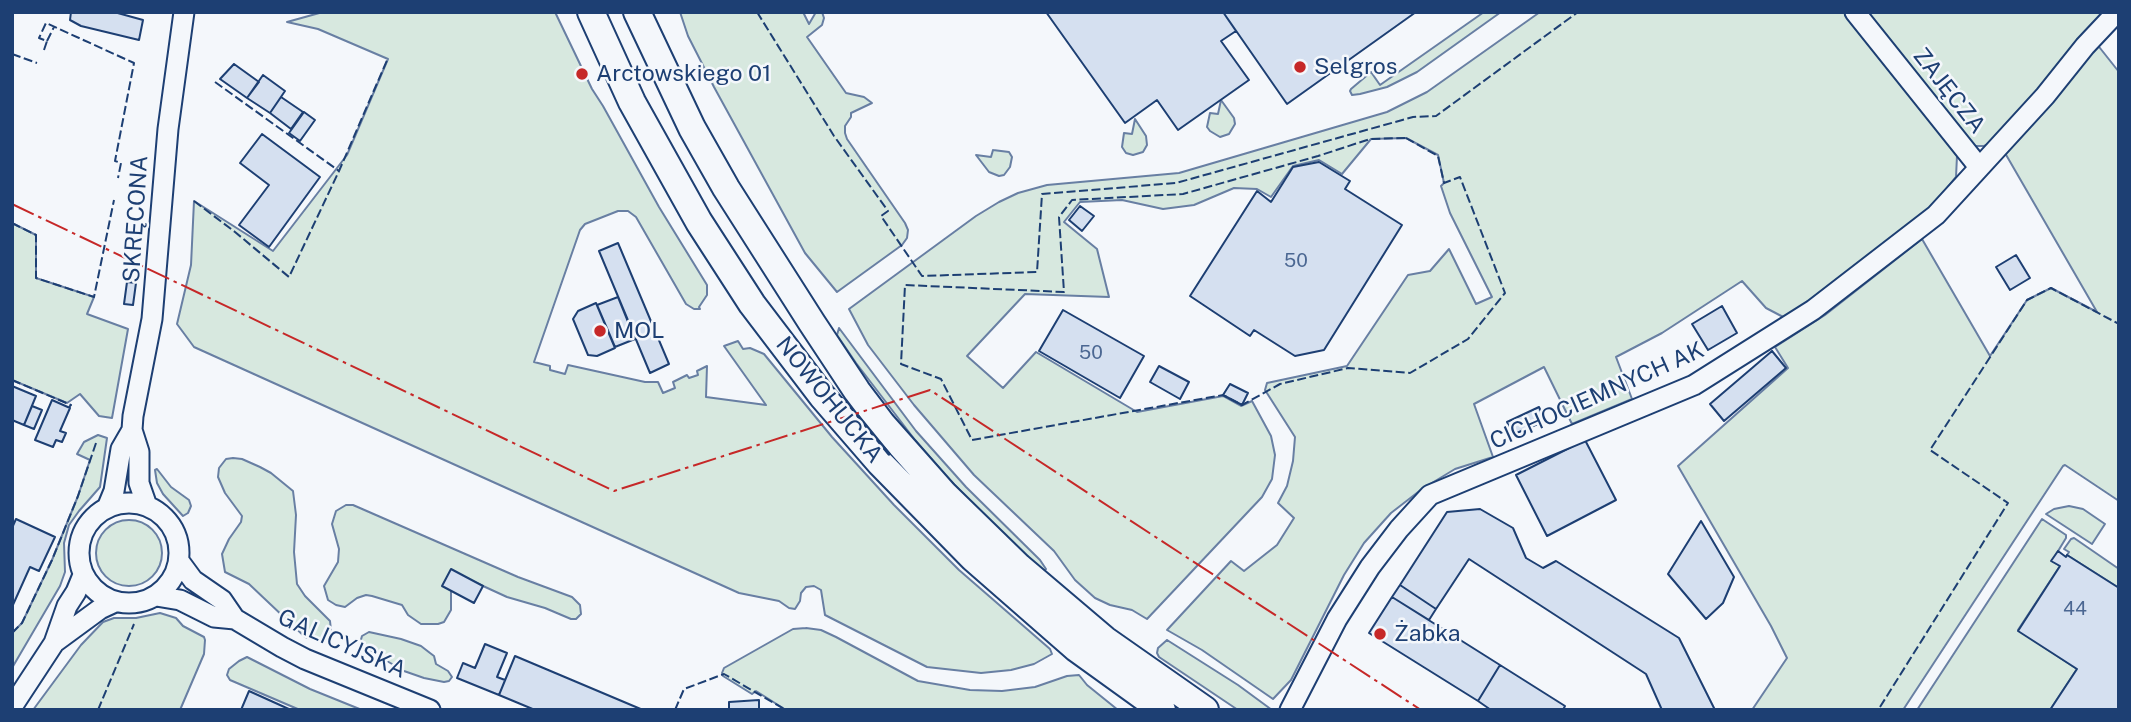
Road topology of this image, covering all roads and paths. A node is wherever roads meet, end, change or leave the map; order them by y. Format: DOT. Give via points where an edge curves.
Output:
graph roads {
  1 [pos="184,12"];
  2 [pos="591,12"];
  3 [pos="637,12"];
  4 [pos="1855,12"];
  5 [pos="2117,12"];
  6 [pos="1979,167"];
  7 [pos="133,423"];
  8 [pos="147,506"];
  9 [pos="107,508"];
  10 [pos="179,561"];
  11 [pos="83,575"];
  12 [pos="156,596"];
  13 [pos="116,602"];
  14 [pos="235,619"];
  15 [pos="54,643"];
  16 [pos="12,707"];
  17 [pos="430,710"];
  18 [pos="1162,710"];
  19 [pos="1205,710"];
  20 [pos="1290,710"];
  1 -- 7 [label="street, SKRĘCONA" via="168,129 150,336"];
  2 -- 18 [label="main road, NOWOHUCKA" via="632,102 699,222 752,304 829,404 898,483 983,567 1076,648"];
  3 -- 19 [label="main road, NOWOHUCKA" via="726,188 882,424 1018,567 1105,640"];
  4 -- 6 [label="street, ZAJĘCZA"];
  5 -- 6 [label="street, CICHOCIEMNYCH AK"];
  6 -- 20 [label="street, CICHOCIEMNYCH AK" via="1936,215 1813,310 1694,385 1430,495 1370,567"];
  7 -- 8 [label="street, SKRĘCONA"];
  7 -- 9 [label="street, SKRĘCONA" via="121,449"];
  8 -- 9 [label="street" via="134,503"];
  8 -- 10 [label="street" via="173,528"];
  9 -- 11 [label="street" via="81,536"];
  10 -- 12 [label="street" via="175,574"];
  10 -- 14 [label="street, GALICYJSKA" via="193,580 222,600"];
  11 -- 13 [label="street" via="102,597"];
  11 -- 15 [label="street"];
  12 -- 13 [label="street" via="144,602"];
  12 -- 14 [label="street, GALICYJSKA" via="180,600 214,617"];
  13 -- 15 [label="street" via="100,608"];
  14 -- 17 [label="street, GALICYJSKA" via="305,659"];
  15 -- 16 [label="street"];
}
